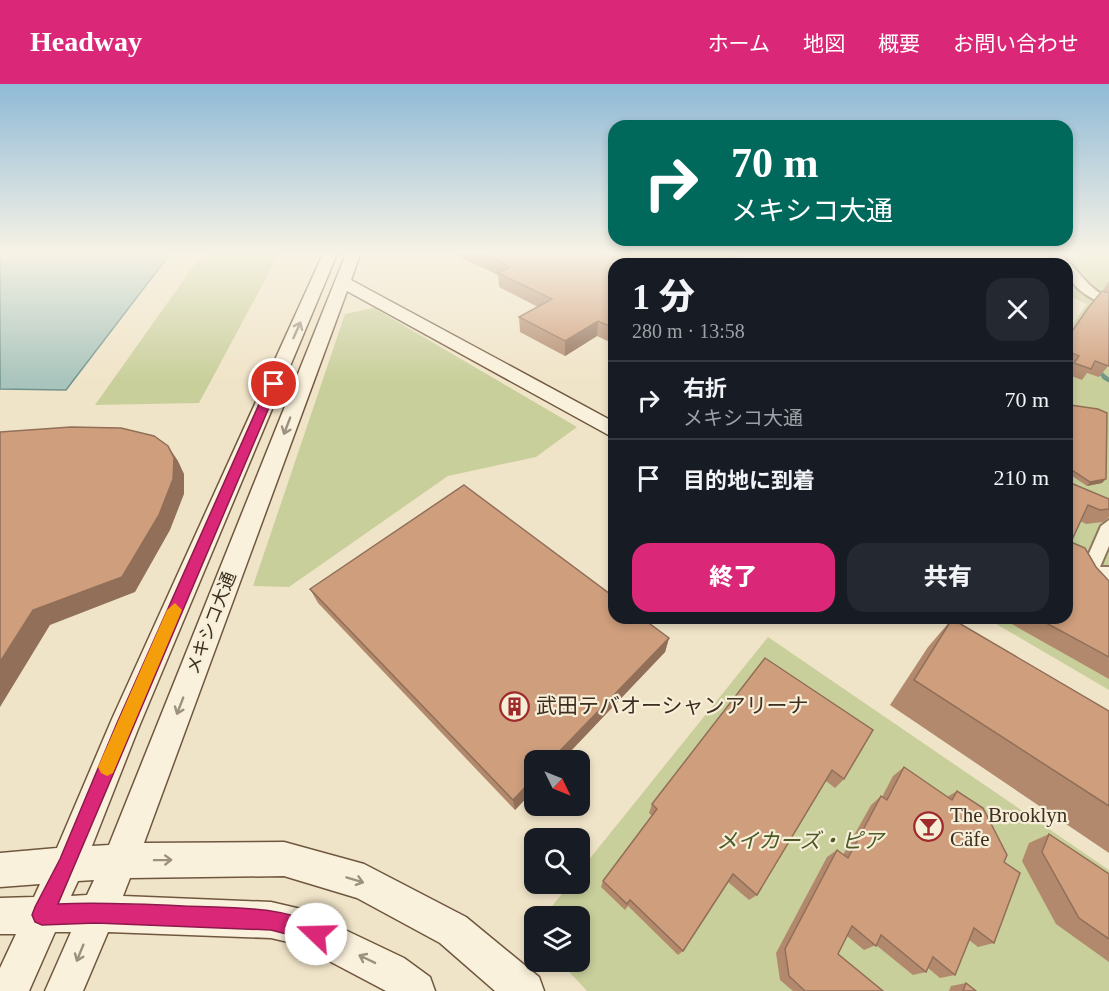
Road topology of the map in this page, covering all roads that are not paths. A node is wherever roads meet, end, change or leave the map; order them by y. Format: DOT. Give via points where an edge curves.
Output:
graph roads {
  1 [pos="311,296"];
  2 [pos="337,296"];
  3 [pos="369,296"];
  4 [pos="608,428"];
  5 [pos="1109,526"];
  6 [pos="1108,575"];
  7 [pos="120,861"];
  8 [pos="67,866"];
  9 [pos="0,870"];
  10 [pos="96,913"];
  11 [pos="42,915"];
  12 [pos="0,916"];
  13 [pos="9,991"];
  14 [pos="64,991"];
  15 [pos="416,991"];
  16 [pos="525,991"];
  8 -- 1 [label="street, メキシコ大通, one-way" via="127,718"];
  2 -- 7 [label="street, メキシコ大通, one-way"];
  3 -- 4 [label="street"];
  5 -- 6 [label="street" via="1089,574"];
  7 -- 8 [label="street"];
  7 -- 10 [label="street, メキシコ大通"];
  7 -- 16 [label="street, one-way" via="284,859 364,882 453,930"];
  8 -- 9 [label="street"];
  8 -- 11 [label="street, メキシコ大通"];
  10 -- 11 [label="street"];
  10 -- 14 [label="street, メキシコ大通, one-way"];
  15 -- 10 [label="street, one-way" via="391,971 301,927 271,920"];
  11 -- 12 [label="street"];
  11 -- 13 [label="street, メキシコ大通"];
}
